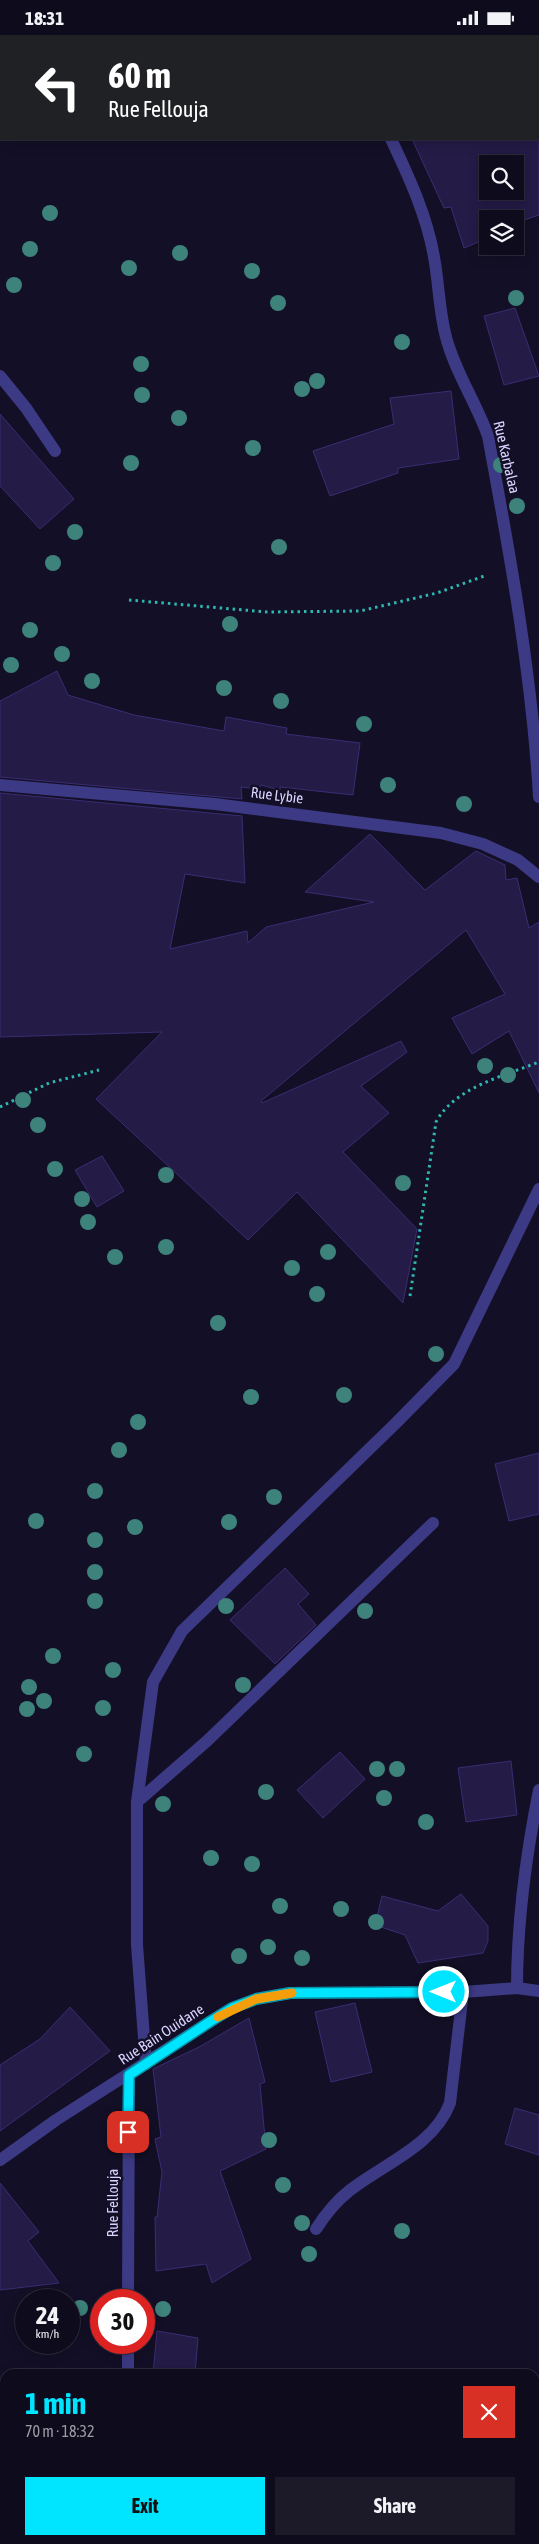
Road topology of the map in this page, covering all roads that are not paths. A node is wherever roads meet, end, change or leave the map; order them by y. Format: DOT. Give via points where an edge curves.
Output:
graph roads {
  1 [pos="392,140"];
  2 [pos="0,376"];
  3 [pos="55,451"];
  4 [pos="0,785"];
  5 [pos="539,797"];
  6 [pos="539,877"];
  7 [pos="539,1189"];
  8 [pos="433,1523"];
  9 [pos="539,1790"];
  10 [pos="137,1802"];
  11 [pos="517,1988"];
  12 [pos="539,1991"];
  13 [pos="463,1992"];
  14 [pos="146,2064"];
  15 [pos="129,2075"];
  16 [pos="0,2160"];
  17 [pos="316,2229"];
  18 [pos="128,2289"];
  19 [pos="128,2354"];
  20 [pos="128,2369"];
  1 -- 5 [label="street, Rue Karbalaa" via="427,225 446,336 454,362 488,436 512,565 536,741"];
  2 -- 3 [label="street"];
  4 -- 6 [label="street, Rue Lybie" via="215,804 440,833 484,845 518,859"];
  7 -- 10 [label="street" via="454,1364 182,1631 152,1682"];
  8 -- 10 [label="street" via="207,1741"];
  9 -- 11 [label="street" via="529,1843"];
  10 -- 14 [label="street" via="136,1945"];
  11 -- 12 [label="street, Rue Bain Ouidane"];
  11 -- 13 [label="street, Rue Bain Ouidane"];
  13 -- 14 [label="street, Rue Bain Ouidane" via="290,1993 256,1999 232,2008"];
  13 -- 17 [label="street" via="450,2103 445,2116 420,2142 348,2191 327,2212"];
  14 -- 15 [label="street, Rue Bain Ouidane"];
  15 -- 16 [label="street, Rue Bain Ouidane" via="56,2120"];
  15 -- 18 [label="street, Rue Fellouja"];
  19 -- 20 [label="street"];
}
